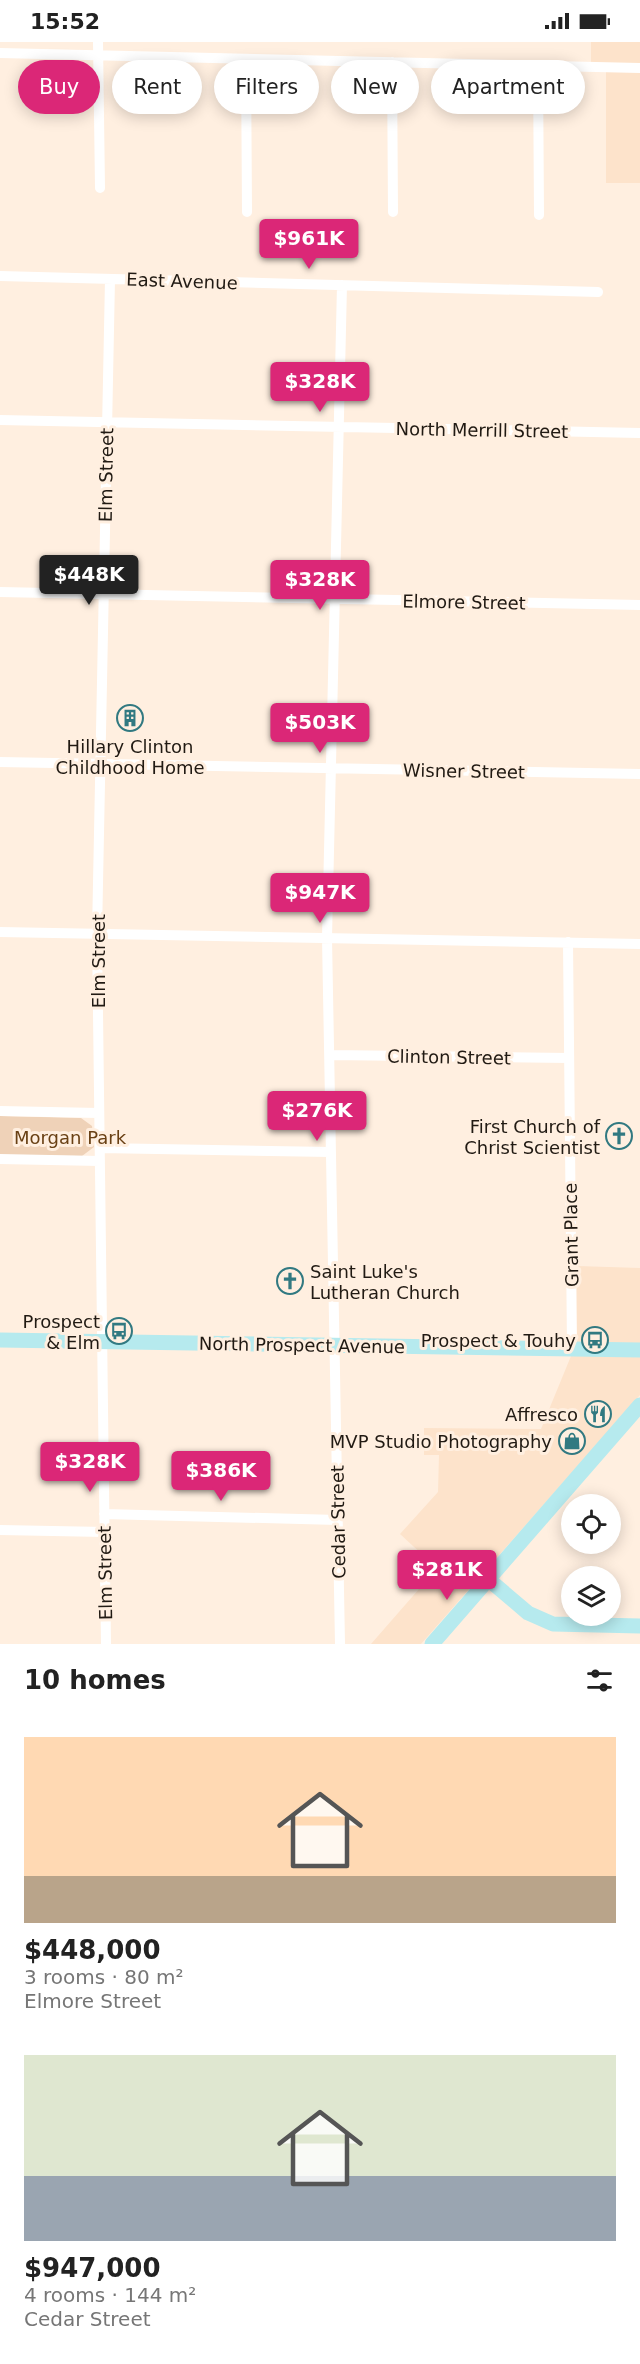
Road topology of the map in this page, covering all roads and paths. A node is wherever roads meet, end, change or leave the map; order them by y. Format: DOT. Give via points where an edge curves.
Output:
graph roads {
  1 [pos="98,42"];
  2 [pos="0,53"];
  3 [pos="98,56"];
  4 [pos="246,59"];
  5 [pos="331,61"];
  6 [pos="585,66"];
  7 [pos="640,68"];
  8 [pos="392,114"];
  9 [pos="538,114"];
  10 [pos="100,188"];
  11 [pos="247,212"];
  12 [pos="393,213"];
  13 [pos="539,215"];
  14 [pos="0,276"];
  15 [pos="110,279"];
  16 [pos="342,285"];
  17 [pos="598,292"];
  18 [pos="0,420"];
  19 [pos="107,422"];
  20 [pos="339,427"];
  21 [pos="640,433"];
  22 [pos="0,592"];
  23 [pos="104,594"];
  24 [pos="335,599"];
  25 [pos="640,605"];
  26 [pos="0,762"];
  27 [pos="100,764"];
  28 [pos="331,768"];
  29 [pos="640,774"];
  30 [pos="0,932"];
  31 [pos="97,934"];
  32 [pos="327,938"];
  33 [pos="568,942"];
  34 [pos="640,944"];
  35 [pos="330,1055"];
  36 [pos="569,1058"];
  37 [pos="0,1111"];
  38 [pos="99,1113"];
  39 [pos="100,1148"];
  40 [pos="331,1152"];
  41 [pos="0,1159"];
  42 [pos="100,1161"];
  43 [pos="0,1340"];
  44 [pos="102,1342"];
  45 [pos="335,1346"];
  46 [pos="572,1347"];
  47 [pos="640,1350"];
  48 [pos="640,1405"];
  49 [pos="104,1514"];
  50 [pos="338,1520"];
  51 [pos="0,1530"];
  52 [pos="105,1532"];
  53 [pos="488,1579"];
  54 [pos="640,1626"];
  55 [pos="106,1644"];
  56 [pos="340,1644"];
  57 [pos="432,1644"];
  1 -- 3 [label="street"];
  2 -- 3 [label="street"];
  3 -- 4 [label="street"];
  3 -- 10 [label="street"];
  4 -- 5 [label="street"];
  4 -- 11 [label="street"];
  6 -- 7 [label="street"];
  8 -- 12 [label="street"];
  9 -- 13 [label="street"];
  14 -- 15 [label="street, East Avenue"];
  15 -- 16 [label="street, East Avenue"];
  15 -- 19 [label="street, Elm Street"];
  16 -- 17 [label="street, East Avenue"];
  16 -- 20 [label="street, Cedar Street"];
  18 -- 19 [label="street, North Merrill Street"];
  19 -- 20 [label="street, North Merrill Street"];
  19 -- 23 [label="street, Elm Street"];
  20 -- 21 [label="street, North Merrill Street"];
  20 -- 24 [label="street, Cedar Street"];
  22 -- 23 [label="street, Elmore Street"];
  23 -- 24 [label="street, Elmore Street"];
  23 -- 27 [label="street, Elm Street"];
  24 -- 25 [label="street, Elmore Street"];
  24 -- 28 [label="street, Cedar Street"];
  26 -- 27 [label="street, Wisner Street"];
  27 -- 28 [label="street, Wisner Street"];
  27 -- 31 [label="street, Elm Street"];
  28 -- 29 [label="street, Wisner Street"];
  28 -- 32 [label="street, Cedar Street"];
  30 -- 31 [label="street"];
  31 -- 32 [label="street"];
  31 -- 38 [label="street, Elm Street"];
  32 -- 33 [label="street"];
  32 -- 35 [label="street, Cedar Street"];
  33 -- 34 [label="street"];
  33 -- 36 [label="street, Grant Place"];
  35 -- 36 [label="street, Clinton Street"];
  35 -- 40 [label="street, Cedar Street"];
  36 -- 46 [label="street, Grant Place"];
  37 -- 38 [label="street"];
  38 -- 39 [label="street, Elm Street"];
  39 -- 40 [label="street"];
  39 -- 42 [label="street, Elm Street"];
  40 -- 45 [label="street, Cedar Street"];
  41 -- 42 [label="street"];
  42 -- 44 [label="street, Elm Street"];
  43 -- 44 [label="street, North Prospect Avenue"];
  44 -- 45 [label="street, North Prospect Avenue"];
  44 -- 49 [label="street, Elm Street"];
  45 -- 46 [label="street, North Prospect Avenue"];
  45 -- 50 [label="street, Cedar Street"];
  46 -- 47 [label="street, North Prospect Avenue"];
  48 -- 53 [label="street"];
  49 -- 50 [label="street"];
  49 -- 52 [label="street, Elm Street"];
  50 -- 56 [label="street, Cedar Street"];
  51 -- 52 [label="street"];
  52 -- 55 [label="street, Elm Street"];
  53 -- 54 [label="street" via="528,1613 553,1624"];
  53 -- 57 [label="street"];
}
